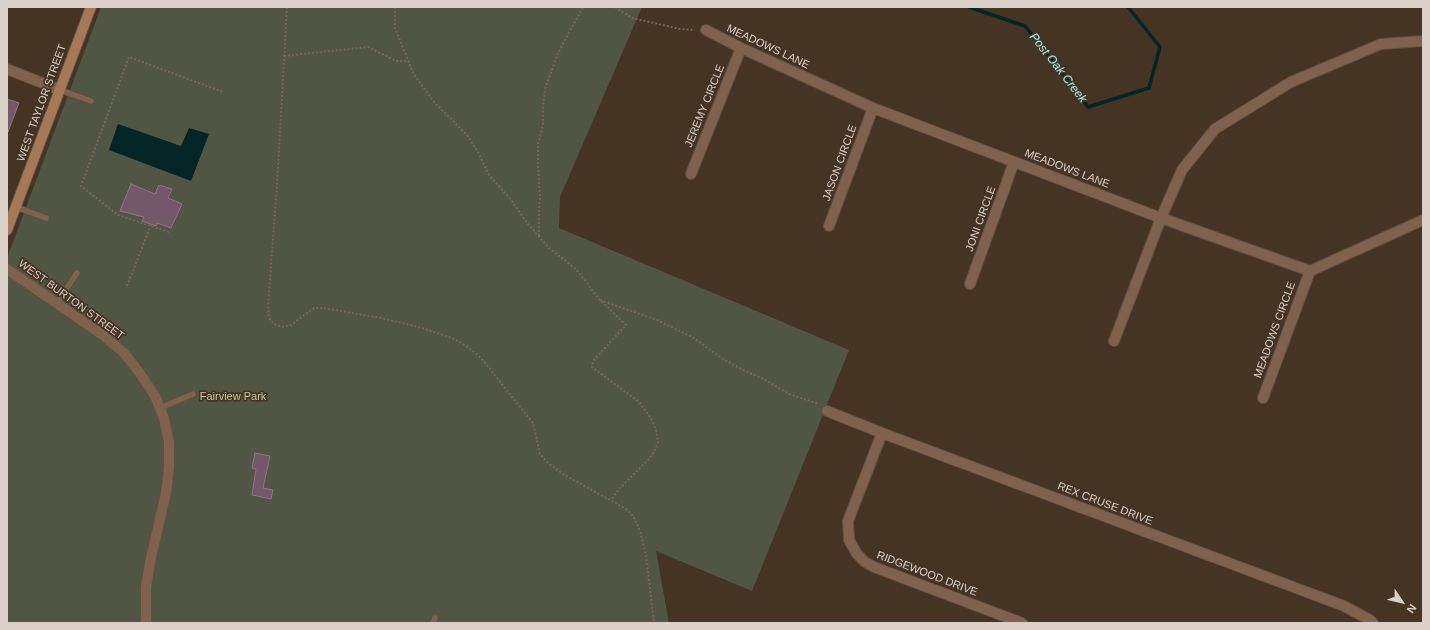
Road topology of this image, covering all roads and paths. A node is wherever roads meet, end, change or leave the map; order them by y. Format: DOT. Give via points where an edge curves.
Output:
graph roads {
  1 [pos="90,7"];
  2 [pos="286,7"];
  3 [pos="395,7"];
  4 [pos="583,7"];
  5 [pos="615,7"];
  6 [pos="706,30"];
  7 [pos="1423,41"];
  8 [pos="741,48"];
  9 [pos="284,56"];
  10 [pos="408,61"];
  11 [pos="7,69"];
  12 [pos="60,90"];
  13 [pos="222,92"];
  14 [pos="91,101"];
  15 [pos="873,108"];
  16 [pos="1014,162"];
  17 [pos="691,174"];
  18 [pos="16,207"];
  19 [pos="46,218"];
  20 [pos="1161,218"];
  21 [pos="1423,220"];
  22 [pos="151,225"];
  23 [pos="829,226"];
  24 [pos="7,230"];
  25 [pos="169,232"];
  26 [pos="539,237"];
  27 [pos="7,269"];
  28 [pos="1310,271"];
  29 [pos="77,273"];
  30 [pos="970,284"];
  31 [pos="127,286"];
  32 [pos="599,299"];
  33 [pos="57,303"];
  34 [pos="1114,341"];
  35 [pos="193,394"];
  36 [pos="1263,398"];
  37 [pos="160,408"];
  38 [pos="826,411"];
  39 [pos="882,433"];
  40 [pos="611,500"];
  41 [pos="146,623"];
  42 [pos="654,623"];
  43 [pos="1022,623"];
  44 [pos="1373,623"];
  1 -- 12 [label="main road, WEST TAYLOR STREET"];
  2 -- 9 [label="path"];
  3 -- 10 [label="path" via="395,28"];
  4 -- 26 [label="path" via="558,53 545,89 543,125 538,144"];
  5 -- 6 [label="path" via="632,18 680,29"];
  6 -- 8 [label="street, MEADOWS LANE"];
  7 -- 20 [label="street" via="1381,44 1291,82 1215,129 1182,170"];
  8 -- 15 [label="street, MEADOWS LANE"];
  8 -- 17 [label="street, JEREMY CIRCLE"];
  9 -- 10 [label="path" via="368,47 396,61"];
  9 -- 40 [label="path" via="269,318 274,324 291,325 314,308 323,308 381,318 455,339 481,358 523,409 533,423 540,454 548,463"];
  10 -- 26 [label="path" via="413,73 434,102 467,135 489,175"];
  11 -- 12 [label="street"];
  12 -- 14 [label="lane"];
  12 -- 18 [label="main road, WEST TAYLOR STREET"];
  13 -- 22 [label="path" via="129,57 81,186 118,215"];
  15 -- 16 [label="street, MEADOWS LANE"];
  15 -- 23 [label="street, JASON CIRCLE"];
  16 -- 20 [label="street, MEADOWS LANE"];
  16 -- 30 [label="street, JONI CIRCLE"];
  18 -- 19 [label="lane"];
  18 -- 24 [label="main road, WEST TAYLOR STREET"];
  20 -- 28 [label="street, MEADOWS LANE"];
  20 -- 34 [label="street"];
  21 -- 28 [label="street"];
  22 -- 25 [label="path"];
  22 -- 31 [label="path"];
  26 -- 32 [label="path" via="576,269"];
  27 -- 33 [label="street, WEST BURTON STREET"];
  28 -- 36 [label="street, MEADOWS CIRCLE"];
  29 -- 33 [label="lane"];
  32 -- 38 [label="path" via="658,320 694,338 743,370 789,394 818,404"];
  32 -- 40 [label="path" via="626,324 593,361 592,367 639,402 651,418 658,442 650,458"];
  33 -- 37 [label="street, WEST BURTON STREET" via="124,353 155,396"];
  35 -- 37 [label="lane"];
  37 -- 41 [label="street, WEST BURTON STREET" via="169,442 169,468 146,587"];
  38 -- 39 [label="street, REX CRUSE DRIVE"];
  39 -- 43 [label="street, RIDGEWOOD DRIVE" via="848,520 849,540 857,554 874,567"];
  39 -- 44 [label="street, REX CRUSE DRIVE" via="1344,606"];
  40 -- 42 [label="path" via="633,516 640,531 646,555"];
}
